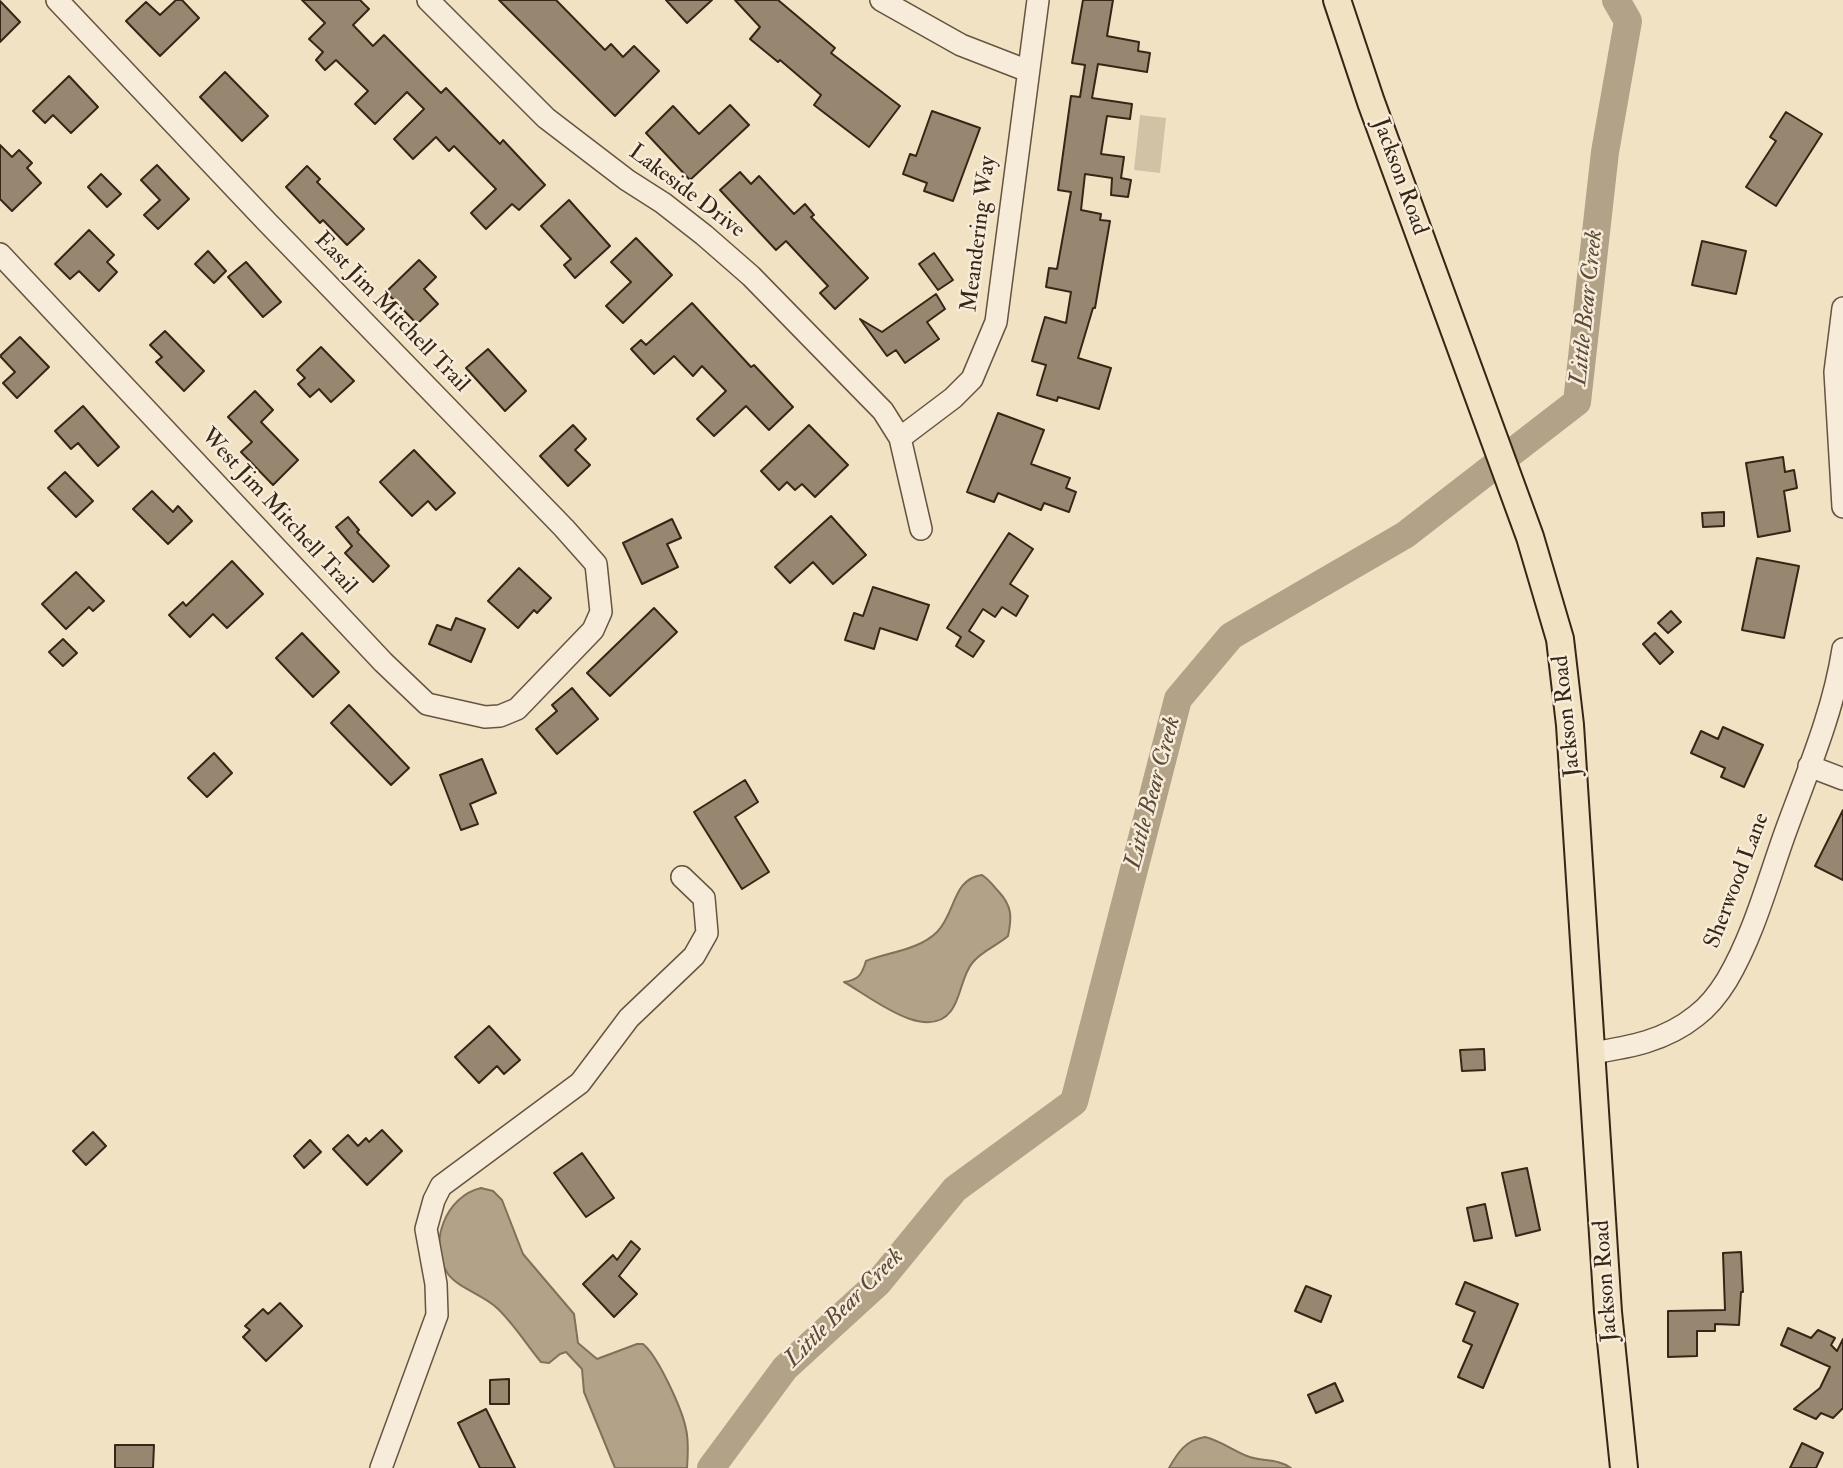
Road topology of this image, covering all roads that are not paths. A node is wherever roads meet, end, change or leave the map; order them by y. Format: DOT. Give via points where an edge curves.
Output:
graph roads {
  1 [pos="57,0"];
  2 [pos="428,0"];
  3 [pos="881,0"];
  4 [pos="1038,0"];
  5 [pos="1337,0"];
  6 [pos="1028,71"];
  7 [pos="0,254"];
  8 [pos="1843,308"];
  9 [pos="900,438"];
  10 [pos="1843,507"];
  11 [pos="921,529"];
  12 [pos="1843,649"];
  13 [pos="548,679"];
  14 [pos="1810,766"];
  15 [pos="1843,779"];
  16 [pos="682,877"];
  17 [pos="1592,1053"];
  18 [pos="381,1468"];
  19 [pos="1624,1468"];
  1 -- 13 [label="street, East Jim Mitchell Trail" via="596,564 601,612 593,630"];
  2 -- 9 [label="street, Lakeside Drive" via="545,118 704,234 751,276 883,411"];
  3 -- 6 [label="street" via="961,45"];
  4 -- 6 [label="street, Meandering Way"];
  5 -- 17 [label="main road, Jackson Road" via="1518,502 1560,639"];
  6 -- 9 [label="street, Meandering Way" via="996,322 972,379"];
  7 -- 13 [label="street, West Jim Mitchell Trail" via="427,704 472,715 500,716 517,709"];
  8 -- 10 [label="street" via="1835,373"];
  9 -- 11 [label="street"];
  12 -- 14 [label="street, Sherwood Lane" via="1824,730"];
  14 -- 15 [label="street"];
  14 -- 17 [label="street, Sherwood Lane" via="1727,981 1697,1016 1671,1034"];
  16 -- 18 [label="street" via="704,898 707,933 694,956 629,1018 580,1083 441,1186 426,1229 437,1315"];
  17 -- 19 [label="main road, Jackson Road" via="1608,1312"];
}
